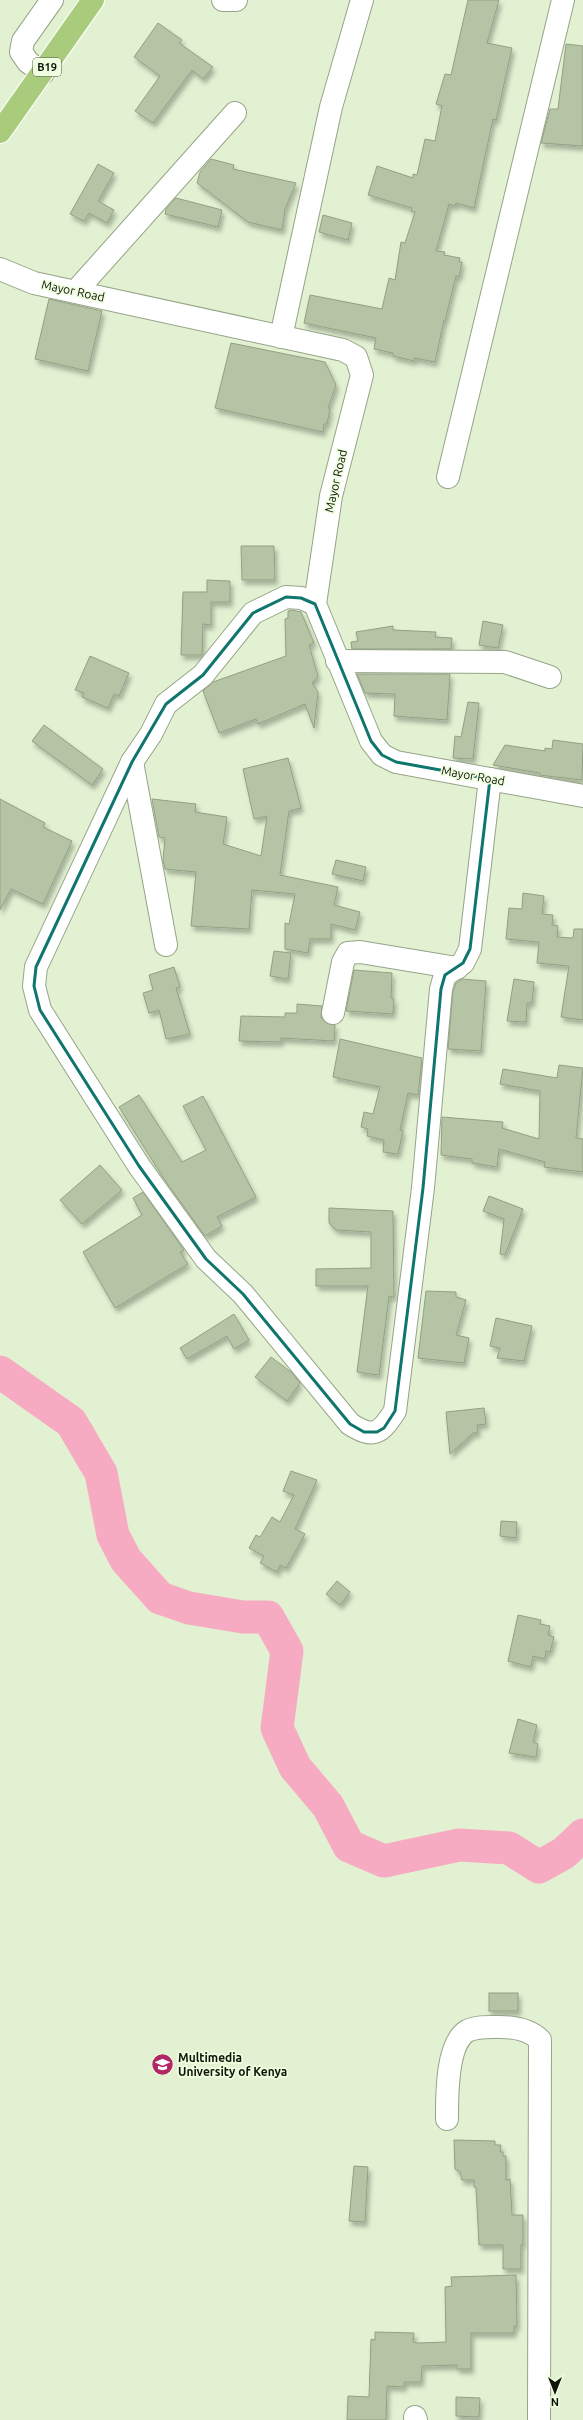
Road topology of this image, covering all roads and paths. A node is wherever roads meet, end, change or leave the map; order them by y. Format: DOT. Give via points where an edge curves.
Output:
graph roads {
  1 [pos="52,0"];
  2 [pos="93,0"];
  3 [pos="223,0"];
  4 [pos="236,0"];
  5 [pos="362,0"];
  6 [pos="563,0"];
  7 [pos="43,73"];
  8 [pos="235,113"];
  9 [pos="0,132"];
  10 [pos="0,270"];
  11 [pos="76,291"];
  12 [pos="281,337"];
  13 [pos="448,477"];
  14 [pos="315,604"];
  15 [pos="337,661"];
  16 [pos="550,677"];
  17 [pos="132,762"];
  18 [pos="490,779"];
  19 [pos="583,796"];
  20 [pos="166,945"];
  21 [pos="457,968"];
  22 [pos="333,1012"];
  23 [pos="447,2120"];
  24 [pos="539,2420"];
  1 -- 7 [label="street" via="23,41 21,52 28,62"];
  2 -- 7 [label="highway, B19"];
  3 -- 4 [label="street"];
  5 -- 12 [label="street" via="330,107"];
  6 -- 13 [label="street"];
  7 -- 9 [label="highway, B19"];
  8 -- 11 [label="street"];
  10 -- 11 [label="street, Mayor Road" via="34,283"];
  11 -- 12 [label="street, Mayor Road"];
  12 -- 14 [label="street, Mayor Road" via="343,350 356,357 362,375 331,496"];
  14 -- 15 [label="street, Mayor Road"];
  14 -- 17 [label="street" via="301,598 286,597 253,613 203,675 166,704 151,734"];
  15 -- 16 [label="street" via="505,662"];
  15 -- 18 [label="street, Mayor Road" via="371,741 382,755 396,762"];
  17 -- 20 [label="street"];
  17 -- 21 [label="street" via="36,967 34,986 40,1010 138,1166 206,1259 243,1294 350,1424 364,1432 377,1432 384,1428 395,1411 423,1188 440,989 446,975"];
  18 -- 19 [label="street, Mayor Road"];
  18 -- 21 [label="street" via="470,949 463,964"];
  21 -- 22 [label="street" via="360,952 348,953 343,962"];
  23 -- 24 [label="street" via="447,2096 453,2054 460,2039 467,2032 482,2027 508,2027 525,2030 540,2040"];
}
